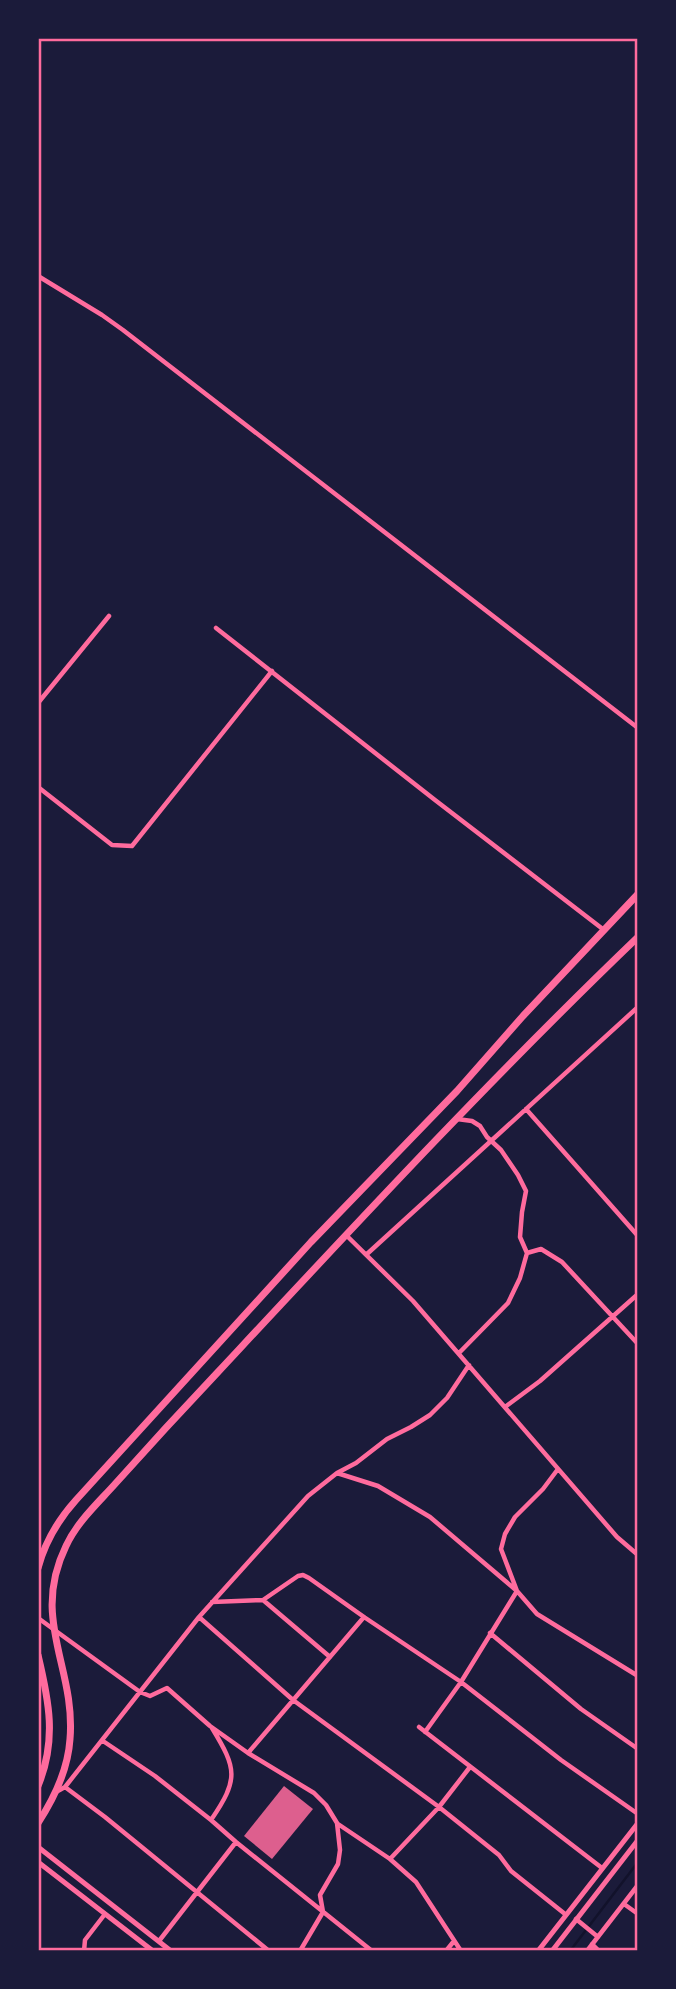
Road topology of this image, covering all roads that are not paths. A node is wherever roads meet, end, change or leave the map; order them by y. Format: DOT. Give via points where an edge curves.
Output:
graph roads {
  1 [pos="38,276"];
  2 [pos="109,616"];
  3 [pos="216,628"];
  4 [pos="272,671"];
  5 [pos="38,703"];
  6 [pos="638,728"];
  7 [pos="38,787"];
  8 [pos="638,894"];
  9 [pos="604,930"];
  10 [pos="638,937"];
  11 [pos="638,1007"];
  12 [pos="526,1109"];
  13 [pos="457,1119"];
  14 [pos="491,1141"];
  15 [pos="346,1235"];
  16 [pos="638,1236"];
  17 [pos="527,1253"];
  18 [pos="367,1254"];
  19 [pos="638,1294"];
  20 [pos="613,1316"];
  21 [pos="638,1344"];
  22 [pos="459,1353"];
  23 [pos="469,1365"];
  24 [pos="505,1407"];
  25 [pos="558,1469"];
  26 [pos="337,1473"];
  27 [pos="638,1555"];
  28 [pos="38,1568"];
  29 [pos="517,1591"];
  30 [pos="263,1600"];
  31 [pos="212,1602"];
  32 [pos="200,1617"];
  33 [pos="38,1618"];
  34 [pos="364,1618"];
  35 [pos="53,1630"];
  36 [pos="490,1633"];
  37 [pos="38,1655"];
  38 [pos="330,1657"];
  39 [pos="638,1676"];
  40 [pos="461,1682"];
  41 [pos="140,1692"];
  42 [pos="293,1700"];
  43 [pos="210,1726"];
  44 [pos="419,1727"];
  45 [pos="425,1732"];
  46 [pos="103,1741"];
  47 [pos="638,1749"];
  48 [pos="248,1753"];
  49 [pos="470,1767"];
  50 [pos="38,1786"];
  51 [pos="65,1787"];
  52 [pos="56,1792"];
  53 [pos="439,1807"];
  54 [pos="638,1814"];
  55 [pos="211,1820"];
  56 [pos="38,1823"];
  57 [pos="337,1823"];
  58 [pos="638,1823"];
  59 [pos="638,1840"];
  60 [pos="236,1842"];
  61 [pos="38,1847"];
  62 [pos="390,1859"];
  63 [pos="38,1862"];
  64 [pos="601,1868"];
  65 [pos="638,1885"];
  66 [pos="198,1893"];
  67 [pos="624,1903"];
  68 [pos="323,1912"];
  69 [pos="105,1914"];
  70 [pos="565,1914"];
  71 [pos="638,1914"];
  72 [pos="576,1919"];
  73 [pos="598,1937"];
  74 [pos="159,1941"];
  75 [pos="454,1941"];
  76 [pos="592,1944"];
  77 [pos="152,1950"];
  78 [pos="554,1950"];
  79 [pos="84,1951"];
  80 [pos="172,1951"];
  81 [pos="269,1951"];
  82 [pos="300,1951"];
  83 [pos="372,1951"];
  84 [pos="446,1951"];
  85 [pos="461,1951"];
  86 [pos="538,1951"];
  87 [pos="587,1951"];
  88 [pos="599,1951"];
  1 -- 6 [label="street" via="123,330"];
  2 -- 5 [label="street"];
  3 -- 4 [label="street"];
  4 -- 7 [label="street" via="132,846 112,845"];
  4 -- 9 [label="street"];
  8 -- 9 [label="highway"];
  9 -- 28 [label="highway" via="76,1500 49,1538"];
  10 -- 13 [label="highway"];
  11 -- 12 [label="street"];
  12 -- 14 [label="street"];
  12 -- 16 [label="street"];
  13 -- 14 [label="street" via="480,1126"];
  13 -- 15 [label="highway"];
  14 -- 17 [label="street" via="526,1191 520,1237"];
  14 -- 18 [label="street"];
  15 -- 18 [label="street"];
  15 -- 35 [label="highway" via="78,1527 65,1546 56,1574"];
  17 -- 20 [label="street" via="541,1249 562,1262"];
  17 -- 22 [label="street" via="508,1303"];
  18 -- 22 [label="street"];
  19 -- 20 [label="street"];
  20 -- 21 [label="street"];
  20 -- 24 [label="street"];
  22 -- 23 [label="street"];
  23 -- 24 [label="street"];
  23 -- 26 [label="street" via="430,1415"];
  24 -- 25 [label="street"];
  25 -- 27 [label="street"];
  25 -- 29 [label="street" via="505,1534 501,1549"];
  26 -- 29 [label="street" via="377,1486 430,1517"];
  26 -- 31 [label="street" via="307,1496"];
  29 -- 36 [label="street"];
  29 -- 39 [label="street" via="544,1619"];
  30 -- 31 [label="street"];
  30 -- 34 [label="street" via="303,1575"];
  30 -- 38 [label="street"];
  31 -- 32 [label="street"];
  32 -- 41 [label="street"];
  32 -- 42 [label="street"];
  33 -- 35 [label="street"];
  34 -- 38 [label="street"];
  34 -- 40 [label="street"];
  35 -- 41 [label="street"];
  35 -- 52 [label="highway" via="70,1719 67,1758"];
  36 -- 40 [label="street"];
  36 -- 47 [label="street" via="581,1709"];
  37 -- 50 [label="highway" via="51,1737"];
  38 -- 42 [label="street"];
  40 -- 45 [label="street"];
  40 -- 54 [label="street"];
  41 -- 43 [label="street" via="149,1696 167,1688"];
  41 -- 46 [label="street"];
  42 -- 48 [label="street"];
  42 -- 53 [label="street"];
  43 -- 48 [label="street"];
  43 -- 55 [label="street" via="226,1751 233,1776"];
  44 -- 45 [label="street"];
  45 -- 49 [label="street"];
  46 -- 51 [label="street"];
  46 -- 55 [label="street"];
  48 -- 57 [label="street" via="314,1794"];
  49 -- 53 [label="street"];
  49 -- 64 [label="street"];
  51 -- 52 [label="street"];
  51 -- 66 [label="street"];
  52 -- 56 [label="highway"];
  53 -- 62 [label="street"];
  53 -- 70 [label="street"];
  55 -- 60 [label="street"];
  57 -- 62 [label="street"];
  57 -- 68 [label="street" via="338,1864 320,1895"];
  58 -- 64 [label="street"];
  59 -- 72 [label="street"];
  60 -- 66 [label="street"];
  60 -- 68 [label="street"];
  61 -- 74 [label="street"];
  62 -- 75 [label="street" via="416,1882"];
  63 -- 69 [label="street"];
  64 -- 70 [label="street"];
  65 -- 67 [label="street"];
  66 -- 74 [label="street"];
  66 -- 81 [label="street"];
  67 -- 71 [label="street"];
  67 -- 73 [label="street"];
  68 -- 82 [label="street"];
  68 -- 83 [label="street"];
  69 -- 77 [label="street"];
  69 -- 79 [label="street" via="85,1940"];
  70 -- 86 [label="street"];
  72 -- 73 [label="street"];
  72 -- 78 [label="street"];
  73 -- 76 [label="street"];
  74 -- 80 [label="street"];
  75 -- 84 [label="street"];
  75 -- 85 [label="street"];
  76 -- 87 [label="street"];
  76 -- 88 [label="street"];
}
